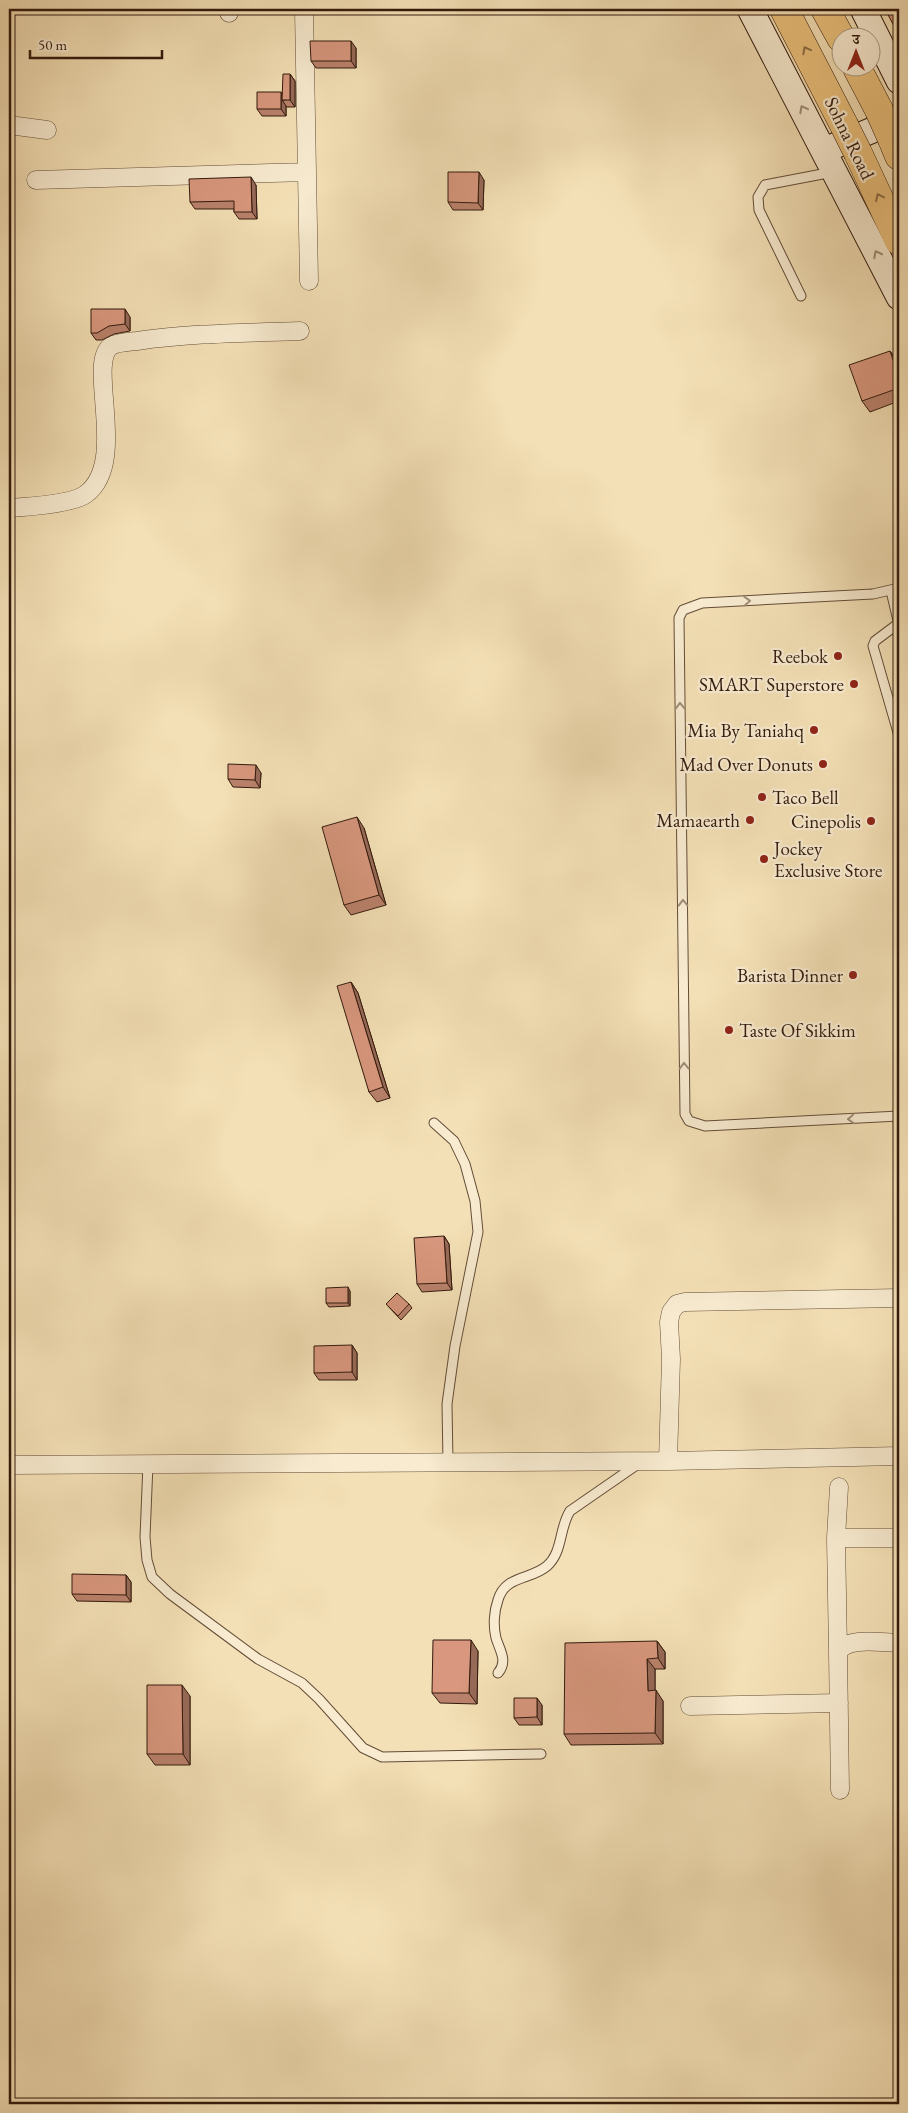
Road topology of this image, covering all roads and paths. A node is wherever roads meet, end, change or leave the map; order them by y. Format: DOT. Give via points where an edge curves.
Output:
graph roads {
  1 [pos="304,9"];
  2 [pos="750,9"];
  3 [pos="784,9"];
  4 [pos="825,9"];
  5 [pos="863,9"];
  6 [pos="835,28"];
  7 [pos="863,78"];
  8 [pos="899,81"];
  9 [pos="9,125"];
  10 [pos="47,130"];
  11 [pos="892,131"];
  12 [pos="830,160"];
  13 [pos="307,172"];
  14 [pos="36,180"];
  15 [pos="899,241"];
  16 [pos="309,281"];
  17 [pos="801,296"];
  18 [pos="899,297"];
  19 [pos="300,331"];
  20 [pos="9,508"];
  21 [pos="895,590"];
  22 [pos="899,624"];
  23 [pos="899,736"];
  24 [pos="899,1116"];
  25 [pos="434,1123"];
  26 [pos="899,1298"];
  27 [pos="899,1456"];
  28 [pos="448,1462"];
  29 [pos="642,1462"];
  30 [pos="668,1462"];
  31 [pos="148,1464"];
  32 [pos="9,1465"];
  33 [pos="839,1487"];
  34 [pos="836,1538"];
  35 [pos="899,1538"];
  36 [pos="899,1642"];
  37 [pos="838,1652"];
  38 [pos="498,1673"];
  39 [pos="839,1702"];
  40 [pos="690,1706"];
  41 [pos="540,1754"];
  42 [pos="840,1790"];
  1 -- 13 [label="street"];
  12 -- 2 [label="main road, one-way"];
  15 -- 3 [label="highway, Sohna Road, one-way, bridge" via="844,124"];
  4 -- 6 [label="highway"];
  5 -- 8 [label="main road"];
  7 -- 11 [label="highway, Sohna Road"];
  9 -- 10 [label="street"];
  11 -- 12 [label="main road"];
  12 -- 17 [label="lane" via="765,185 758,197 759,210"];
  18 -- 12 [label="main road, one-way"];
  13 -- 14 [label="street"];
  13 -- 16 [label="street"];
  19 -- 20 [label="street" via="153,339 112,346 106,351 103,372 107,437 104,467 97,482 86,494 42,506"];
  21 -- 22 [label="lane"];
  24 -- 21 [label="lane, one-way" via="704,1126 689,1122 685,1114 679,618 683,610 702,603"];
  22 -- 23 [label="lane" via="875,640 873,646"];
  25 -- 28 [label="lane" via="454,1141 465,1164 475,1201 478,1232 447,1404"];
  26 -- 30 [label="street" via="677,1304 669,1322"];
  27 -- 30 [label="street"];
  28 -- 29 [label="street"];
  28 -- 31 [label="street"];
  29 -- 30 [label="street"];
  29 -- 38 [label="lane" via="570,1511 565,1518 554,1559 538,1572 517,1578 504,1588 495,1611 496,1638 503,1656 503,1665"];
  31 -- 32 [label="street"];
  31 -- 41 [label="lane" via="145,1537 152,1577 258,1659 302,1683 363,1748 382,1757"];
  33 -- 34 [label="street"];
  34 -- 35 [label="street"];
  34 -- 37 [label="street"];
  36 -- 37 [label="street" via="851,1643"];
  37 -- 39 [label="street"];
  39 -- 40 [label="street"];
  39 -- 42 [label="street"];
}
